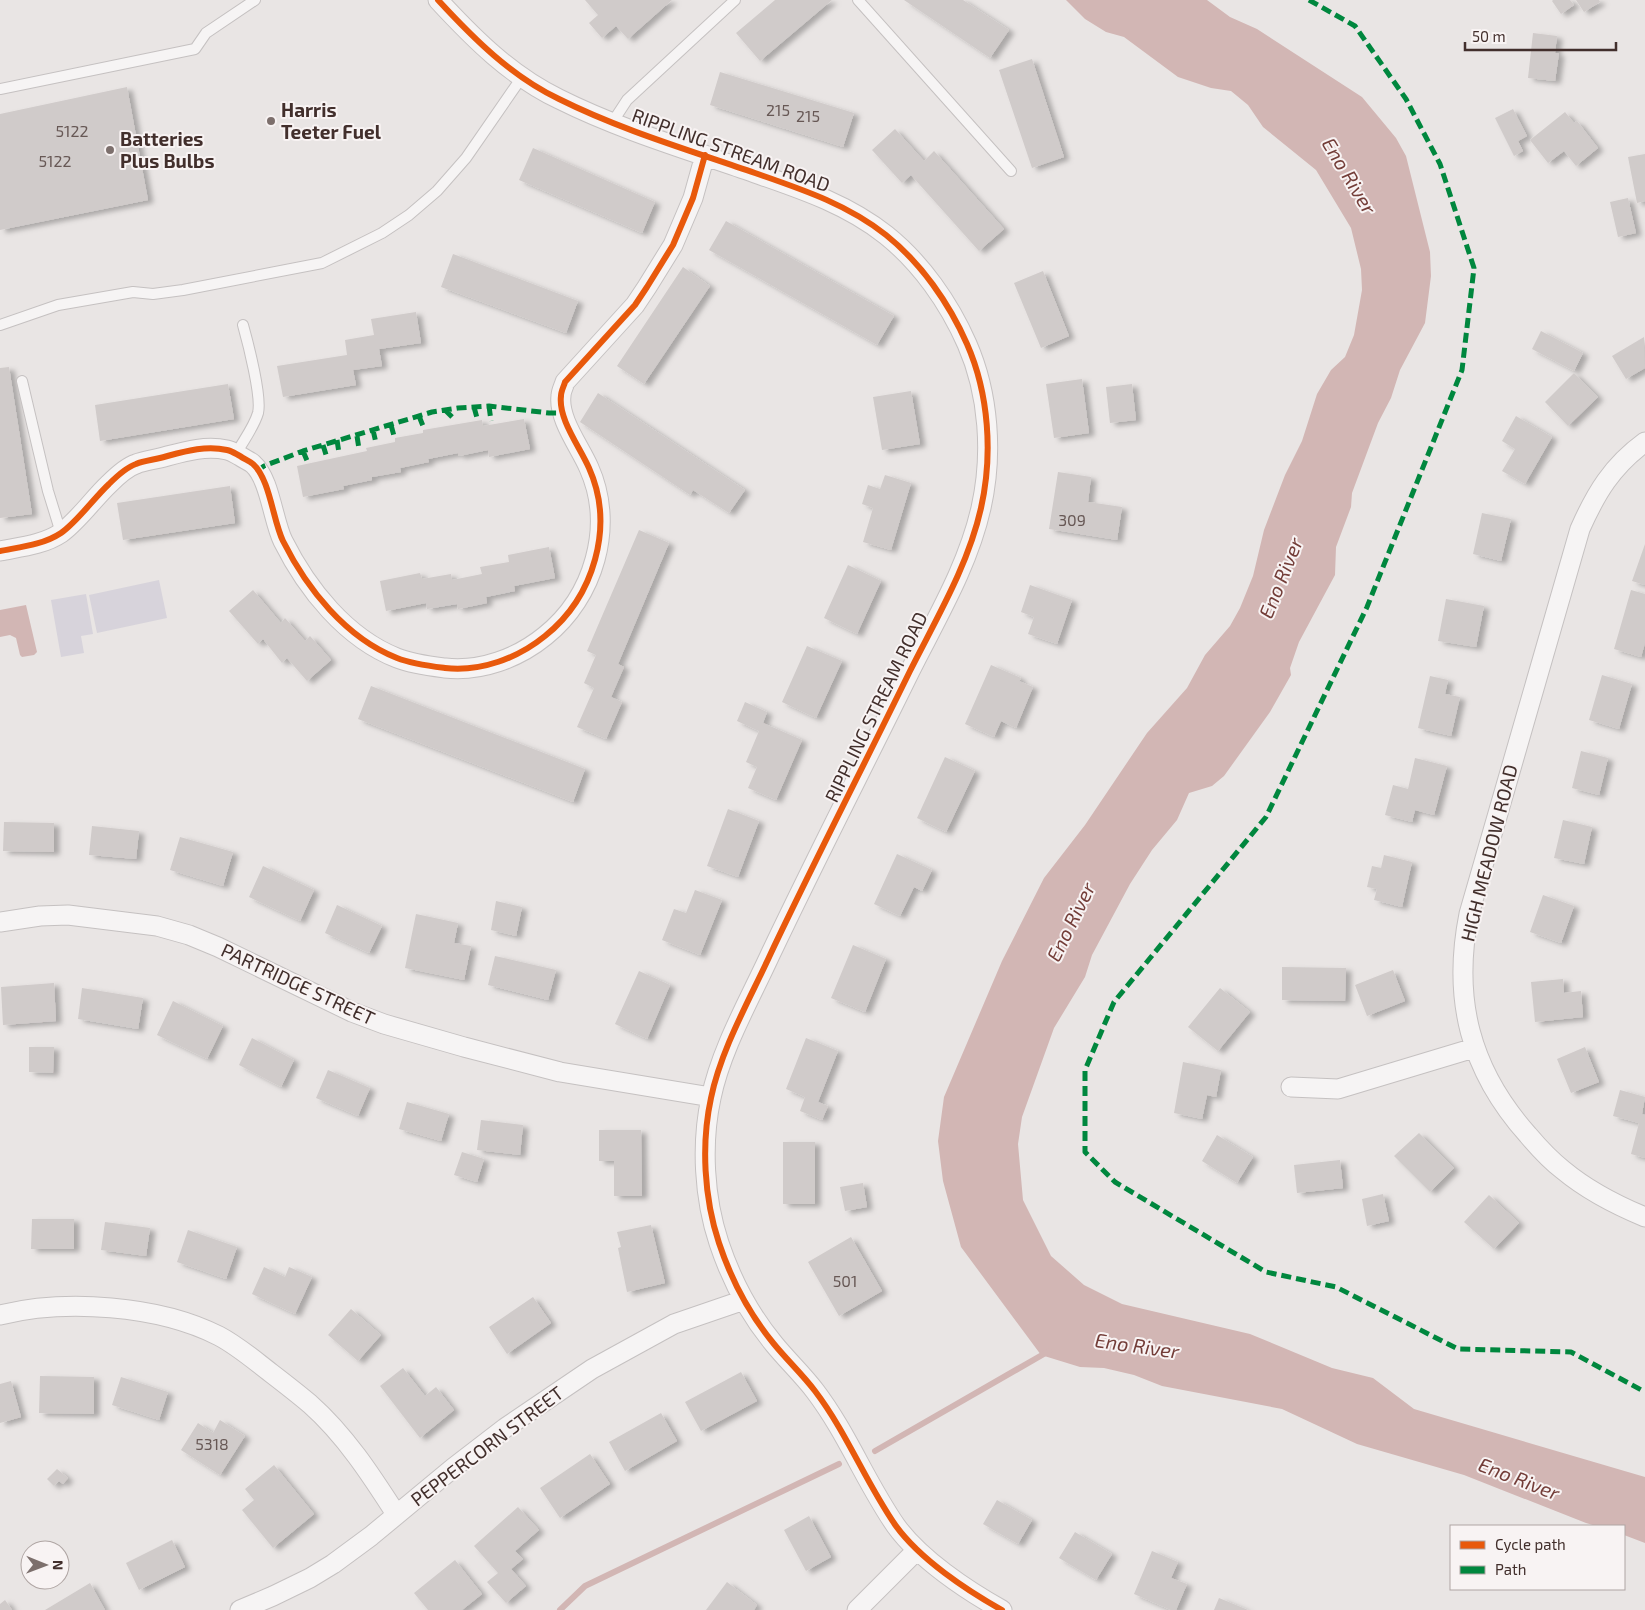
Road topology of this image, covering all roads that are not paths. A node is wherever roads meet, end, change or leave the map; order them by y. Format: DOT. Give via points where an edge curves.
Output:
graph roads {
  1 [pos="255,0"];
  2 [pos="438,0"];
  3 [pos="736,0"];
  4 [pos="858,0"];
  5 [pos="522,78"];
  6 [pos="0,90"];
  7 [pos="612,124"];
  8 [pos="705,155"];
  9 [pos="1011,171"];
  10 [pos="0,325"];
  11 [pos="243,325"];
  12 [pos="22,381"];
  13 [pos="1645,442"];
  14 [pos="236,454"];
  15 [pos="60,533"];
  16 [pos="0,551"];
  17 [pos="0,922"];
  18 [pos="1474,1048"];
  19 [pos="1291,1087"];
  20 [pos="711,1097"];
  21 [pos="1645,1217"];
  22 [pos="744,1300"];
  23 [pos="0,1315"];
  24 [pos="396,1514"];
  25 [pos="917,1550"];
  26 [pos="240,1610"];
  27 [pos="857,1610"];
  28 [pos="1002,1610"];
  1 -- 6 [label="lane" via="206,33 195,49"];
  2 -- 5 [label="street, RIPPLING STREAM ROAD" via="476,40"];
  3 -- 7 [label="lane" via="628,100"];
  4 -- 9 [label="lane"];
  5 -- 7 [label="street, RIPPLING STREAM ROAD"];
  5 -- 10 [label="lane" via="466,158 437,191 382,233 322,263 173,291 133,292 58,306"];
  7 -- 8 [label="street, RIPPLING STREAM ROAD"];
  8 -- 14 [label="street" via="693,198 673,245 635,305 565,382 561,395 562,413 596,488 600,540 583,591 557,627 538,642 495,663 450,668 423,665 378,649 342,620 306,581 282,538 264,482 254,464"];
  8 -- 20 [label="street, RIPPLING STREAM ROAD" via="844,207 887,236 942,298 969,348 987,421 982,504 960,569 779,936 721,1063"];
  11 -- 14 [label="lane" via="259,403 258,414"];
  12 -- 15 [label="lane"];
  13 -- 18 [label="street, HIGH MEADOW ROAD" via="1612,473 1593,500 1580,529 1469,914 1463,993"];
  14 -- 15 [label="street" via="230,450 201,448 134,464 110,482"];
  15 -- 16 [label="street" via="39,544"];
  17 -- 20 [label="street, PARTRIDGE STREET" via="68,915 157,926 218,947 352,1012 384,1024 560,1072"];
  18 -- 19 [label="street" via="1338,1089"];
  18 -- 21 [label="street, HIGH MEADOW ROAD" via="1497,1096 1537,1146 1579,1182 1617,1205"];
  20 -- 22 [label="street, RIPPLING STREAM ROAD" via="706,1157 712,1216 719,1244"];
  22 -- 24 [label="street, PEPPERCORN STREET" via="674,1324 592,1369 505,1428"];
  22 -- 25 [label="street, RIPPLING STREAM ROAD" via="773,1343 815,1391 845,1436 874,1492"];
  23 -- 24 [label="street" via="49,1307 111,1308 147,1313 219,1336 244,1351 311,1405 344,1440"];
  24 -- 26 [label="street, PEPPERCORN STREET" via="318,1573"];
  25 -- 27 [label="street"];
  25 -- 28 [label="street, RIPPLING STREAM ROAD" via="981,1599"];
}
